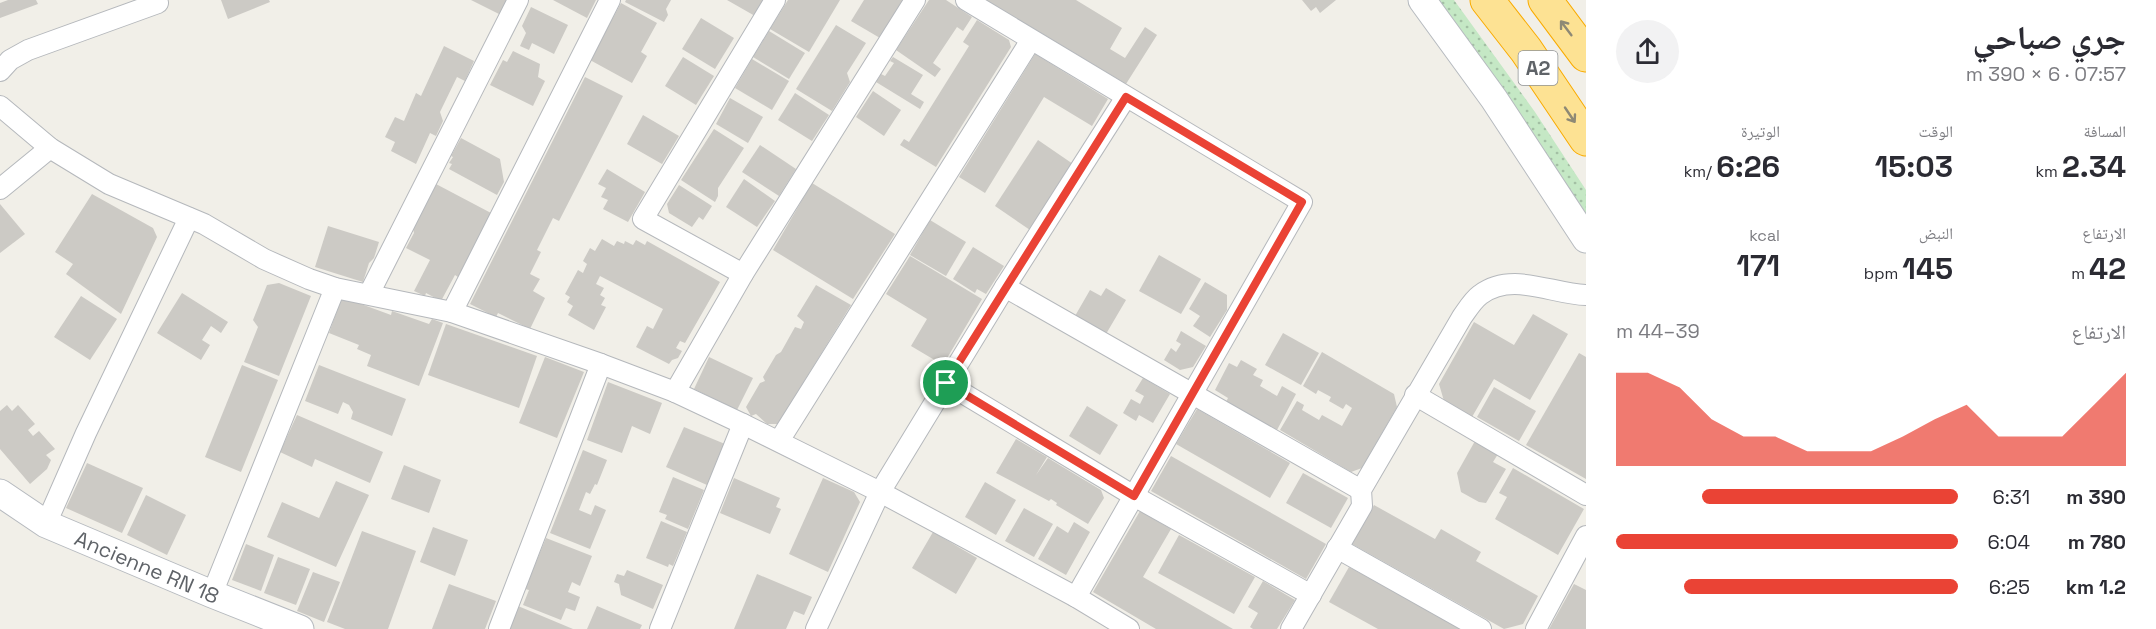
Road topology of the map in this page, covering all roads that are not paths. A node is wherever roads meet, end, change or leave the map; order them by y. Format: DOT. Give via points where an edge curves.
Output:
graph roads {
  1 [pos="518,0"];
  2 [pos="610,0"];
  3 [pos="775,0"];
  4 [pos="915,0"];
  5 [pos="966,0"];
  6 [pos="1422,0"];
  7 [pos="1487,0"];
  8 [pos="1545,0"];
  9 [pos="160,1"];
  10 [pos="1031,40"];
  11 [pos="1586,55"];
  12 [pos="0,72"];
  13 [pos="1126,97"];
  14 [pos="0,106"];
  15 [pos="1586,139"];
  16 [pos="50,148"];
  17 [pos="0,189"];
  18 [pos="189,218"];
  19 [pos="1586,239"];
  20 [pos="743,274"];
  21 [pos="1005,286"];
  22 [pos="335,288"];
  23 [pos="369,294"];
  24 [pos="1586,295"];
  25 [pos="452,312"];
  26 [pos="601,364"];
  27 [pos="946,383"];
  28 [pos="675,392"];
  29 [pos="1192,392"];
  30 [pos="1415,395"];
  31 [pos="743,423"];
  32 [pos="779,441"];
  33 [pos="1361,490"];
  34 [pos="880,492"];
  35 [pos="0,493"];
  36 [pos="1586,495"];
  37 [pos="1134,496"];
  38 [pos="46,524"];
  39 [pos="1586,536"];
  40 [pos="1337,548"];
  41 [pos="212,594"];
  42 [pos="1311,595"];
  43 [pos="1076,597"];
  44 [pos="300,629"];
  45 [pos="499,629"];
  46 [pos="660,629"];
  47 [pos="816,629"];
  48 [pos="1129,629"];
  49 [pos="1291,629"];
  50 [pos="1481,629"];
  51 [pos="1536,629"];
  1 -- 23 [label="street"];
  2 -- 25 [label="street"];
  3 -- 20 [label="street" via="643,219"];
  4 -- 20 [label="street"];
  5 -- 10 [label="street"];
  6 -- 19 [label="main road" via="1494,99"];
  7 -- 15 [label="highway, A2, one-way"];
  11 -- 8 [label="highway, A2, one-way"];
  9 -- 12 [label="street" via="28,50 10,60"];
  10 -- 13 [label="street"];
  10 -- 32 [label="street"];
  13 -- 21 [label="street"];
  13 -- 29 [label="street" via="1302,202"];
  14 -- 16 [label="street"];
  16 -- 17 [label="street"];
  16 -- 18 [label="street" via="109,184"];
  18 -- 22 [label="street" via="264,259"];
  18 -- 38 [label="street"];
  20 -- 28 [label="street"];
  21 -- 27 [label="street"];
  21 -- 29 [label="street"];
  22 -- 23 [label="street"];
  22 -- 41 [label="street"];
  23 -- 25 [label="street"];
  24 -- 30 [label="street" via="1522,284 1500,285 1479,295"];
  25 -- 26 [label="street"];
  26 -- 28 [label="street"];
  26 -- 45 [label="street"];
  27 -- 34 [label="street"];
  27 -- 37 [label="street"];
  28 -- 31 [label="street"];
  29 -- 33 [label="street"];
  29 -- 37 [label="street"];
  30 -- 33 [label="street"];
  30 -- 36 [label="street"];
  31 -- 32 [label="street"];
  31 -- 46 [label="street"];
  32 -- 34 [label="street"];
  33 -- 40 [label="street" via="1362,506"];
  34 -- 43 [label="street"];
  34 -- 47 [label="street"];
  35 -- 38 [label="main road, Ancienne RN 18"];
  37 -- 42 [label="street"];
  37 -- 43 [label="street"];
  38 -- 41 [label="main road, Ancienne RN 18"];
  39 -- 51 [label="street"];
  40 -- 42 [label="street"];
  40 -- 50 [label="street"];
  41 -- 44 [label="main road, Ancienne RN 18"];
  42 -- 49 [label="street"];
  43 -- 48 [label="street"];
}
